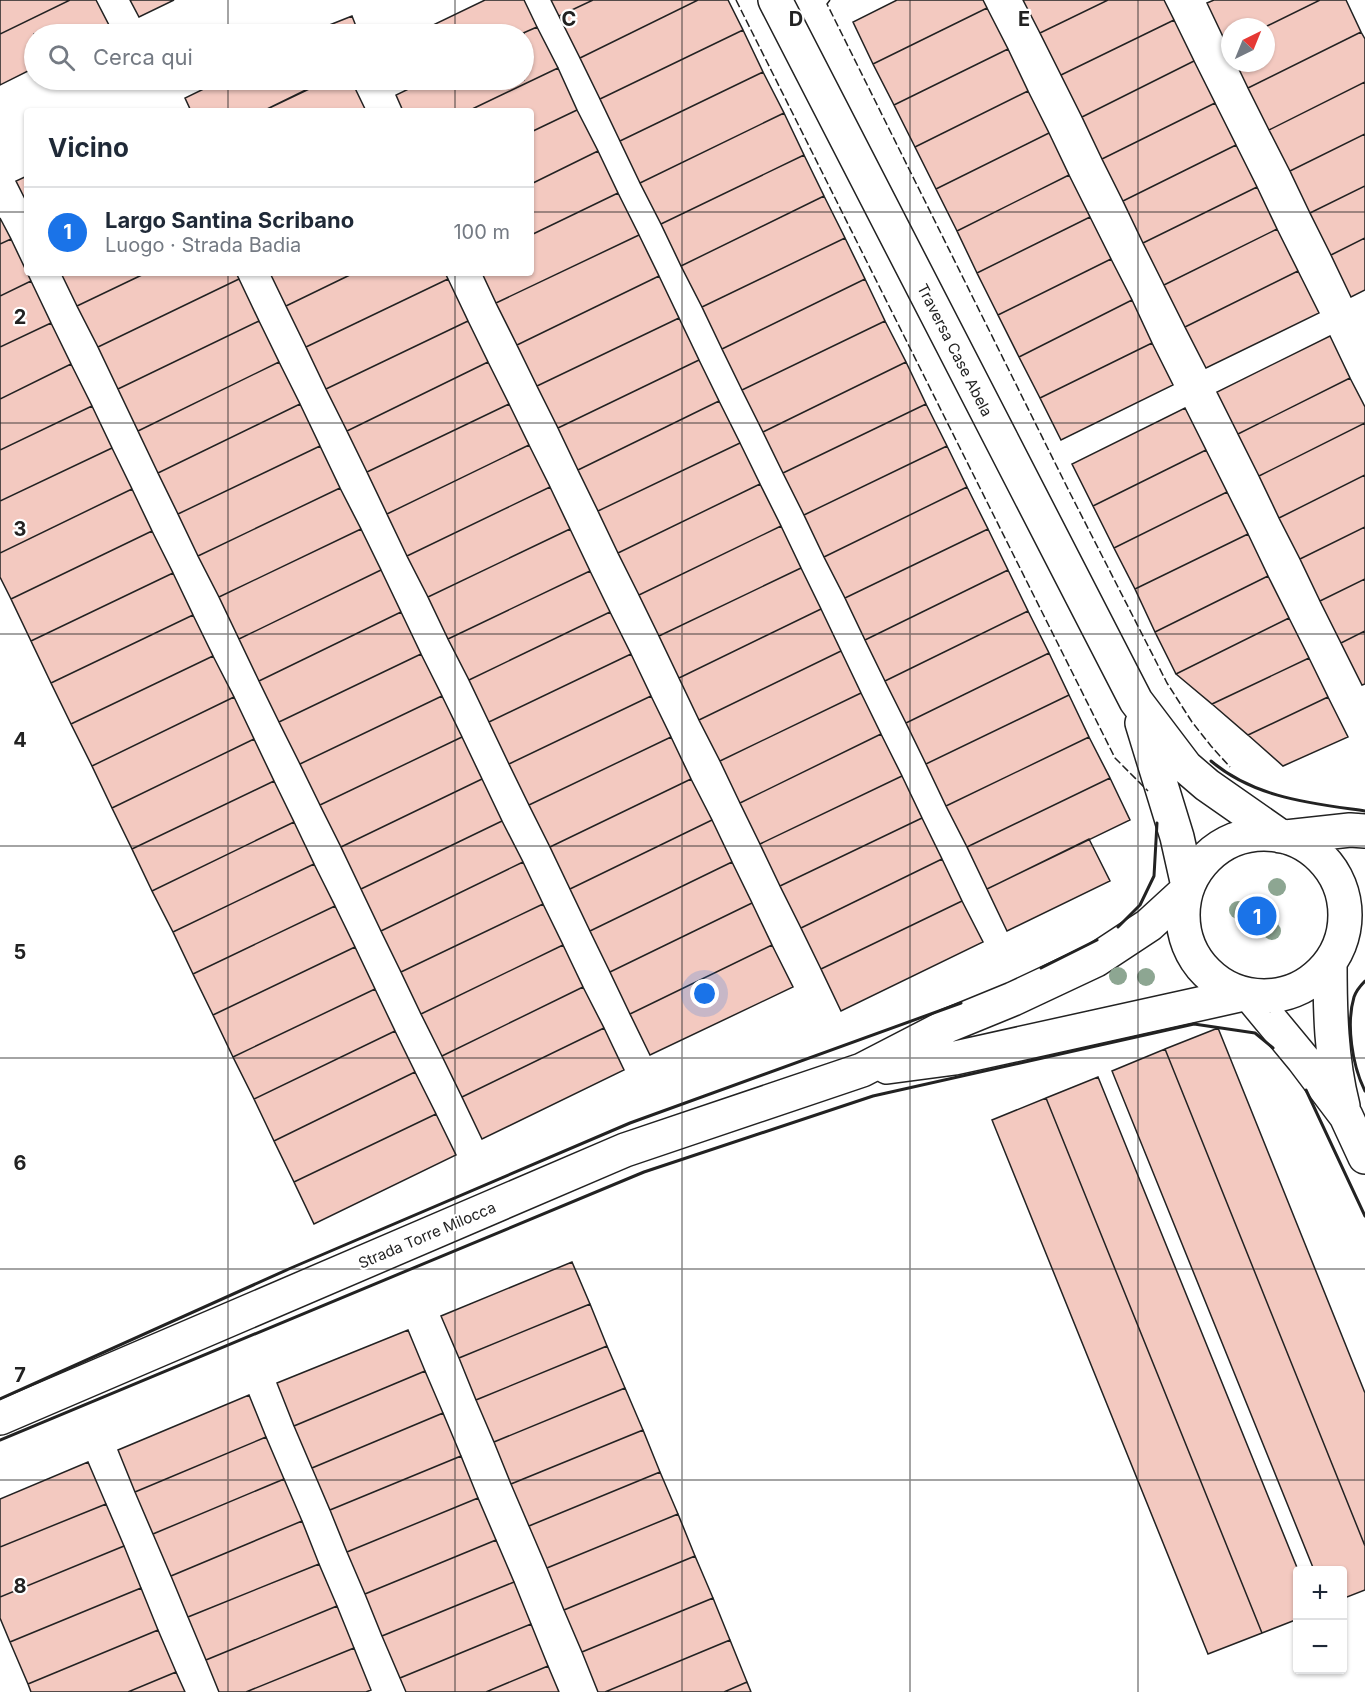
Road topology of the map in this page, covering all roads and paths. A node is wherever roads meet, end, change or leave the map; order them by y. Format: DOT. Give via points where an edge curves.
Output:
graph roads {
  1 [pos="775,0"];
  2 [pos="1136,701"];
  3 [pos="1365,831"];
  4 [pos="1283,836"];
  5 [pos="1187,889"];
  6 [pos="1365,941"];
  7 [pos="1332,959"];
  8 [pos="1247,995"];
  9 [pos="862,1070"];
  10 [pos="1346,1116"];
  11 [pos="1365,1157"];
  12 [pos="0,1419"];
  1 -- 2 [label="street, Traversa Case Abela"];
  2 -- 4 [label="street" via="1186,767"];
  2 -- 5 [label="street" via="1177,837"];
  3 -- 4 [label="street"];
  4 -- 5 [label="street" via="1257,834 1235,839 1215,850 1199,866"];
  4 -- 7 [label="street" via="1318,855 1339,885 1345,921"];
  5 -- 8 [label="street" via="1182,914 1193,955 1224,986"];
  5 -- 9 [label="street" via="1149,925 1096,960 947,1026"];
  6 -- 7 [label="street"];
  7 -- 8 [label="street" via="1308,984 1294,990"];
  7 -- 10 [label="street" via="1333,1049"];
  8 -- 9 [label="street" via="955,1058"];
  8 -- 10 [label="street"];
  9 -- 12 [label="street, Strada Torre Milocca" via="625,1149"];
  10 -- 11 [label="street"];
}
